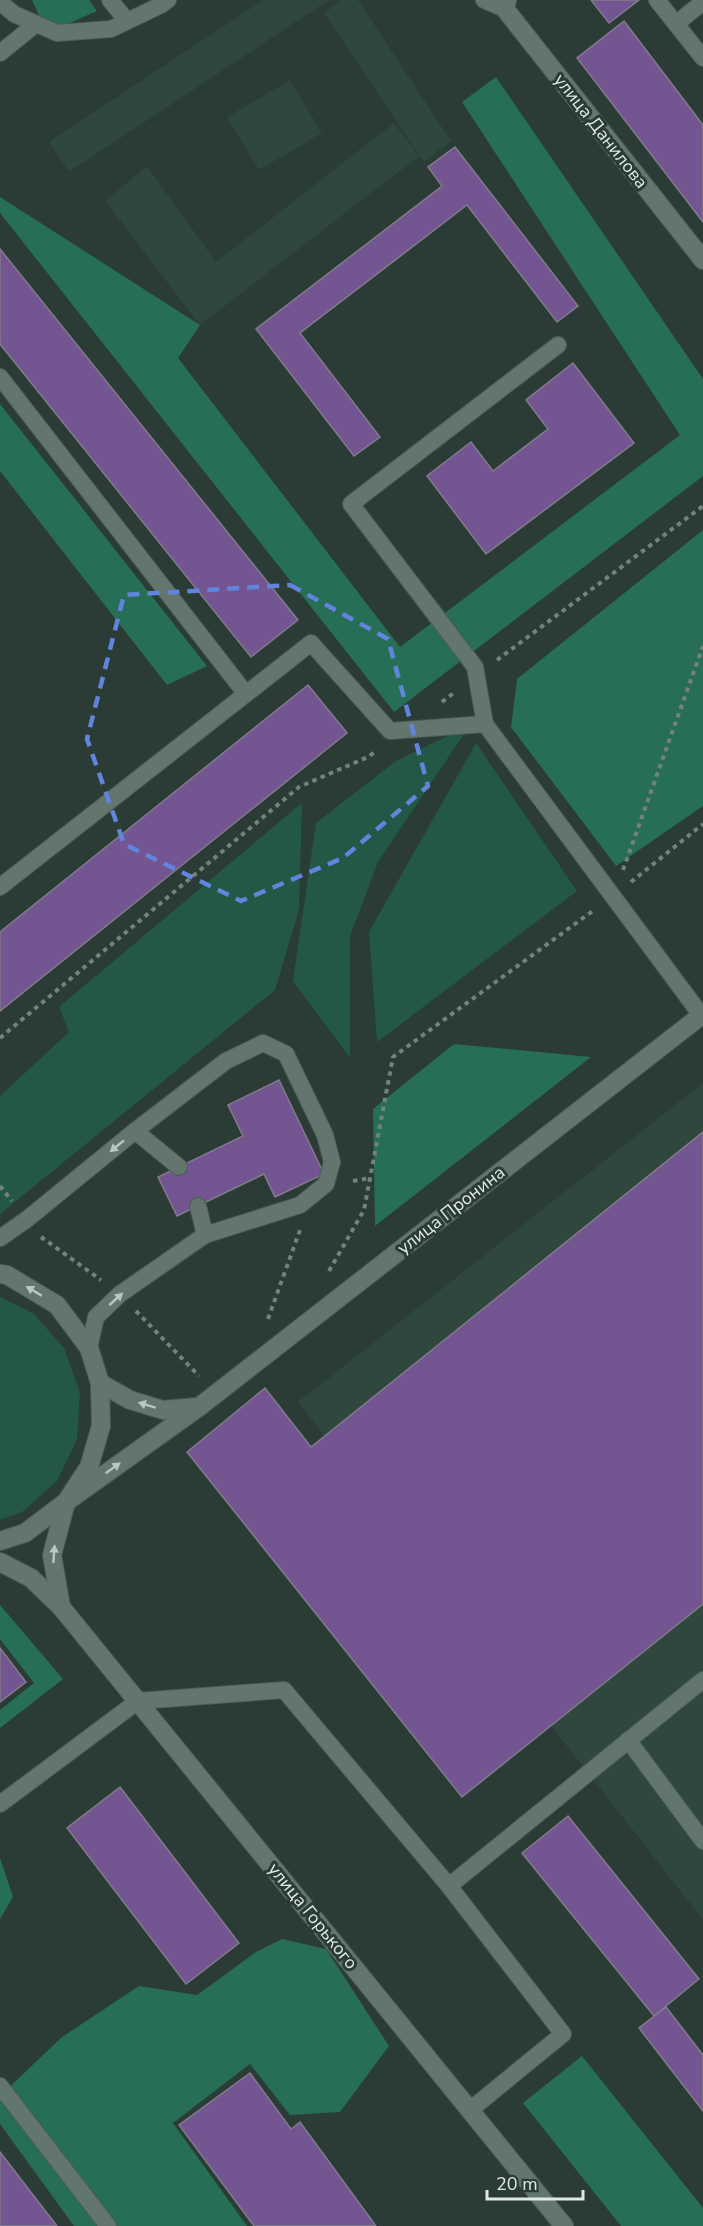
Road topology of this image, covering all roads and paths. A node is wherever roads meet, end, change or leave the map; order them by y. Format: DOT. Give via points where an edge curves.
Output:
graph roads {
  1 [pos="110,0"];
  2 [pos="168,0"];
  3 [pos="484,0"];
  4 [pos="657,0"];
  5 [pos="0,2"];
  6 [pos="703,2"];
  7 [pos="506,4"];
  8 [pos="127,21"];
  9 [pos="677,23"];
  10 [pos="36,24"];
  11 [pos="0,53"];
  12 [pos="703,58"];
  13 [pos="703,260"];
  14 [pos="558,345"];
  15 [pos="0,377"];
  16 [pos="703,506"];
  17 [pos="703,646"];
  18 [pos="477,675"];
  19 [pos="246,694"];
  20 [pos="440,703"];
  21 [pos="485,724"];
  22 [pos="404,730"];
  23 [pos="703,824"];
  24 [pos="0,887"];
  25 [pos="613,897"];
  26 [pos="702,1015"];
  27 [pos="0,1038"];
  28 [pos="135,1131"];
  29 [pos="179,1167"];
  30 [pos="198,1206"];
  31 [pos="300,1206"];
  32 [pos="205,1235"];
  33 [pos="0,1238"];
  34 [pos="0,1274"];
  35 [pos="322,1277"];
  36 [pos="273,1320"];
  37 [pos="88,1348"];
  38 [pos="100,1383"];
  39 [pos="199,1407"];
  40 [pos="66,1502"];
  41 [pos="25,1533"];
  42 [pos="0,1541"];
  43 [pos="0,1556"];
  44 [pos="0,1562"];
  45 [pos="61,1606"];
  46 [pos="703,1680"];
  47 [pos="138,1701"];
  48 [pos="628,1740"];
  49 [pos="0,1804"];
  50 [pos="703,1841"];
  51 [pos="449,1886"];
  52 [pos="0,2086"];
  53 [pos="470,2110"];
  54 [pos="108,2226"];
  55 [pos="564,2226"];
  1 -- 8 [label="lane"];
  2 -- 8 [label="lane"];
  3 -- 7 [label="lane"];
  4 -- 9 [label="lane"];
  5 -- 10 [label="lane"];
  6 -- 9 [label="lane"];
  7 -- 13 [label="street, улица Данилова"];
  8 -- 10 [label="lane" via="111,29 57,33"];
  9 -- 12 [label="lane"];
  10 -- 11 [label="lane"];
  14 -- 18 [label="lane" via="351,504 476,668"];
  15 -- 19 [label="lane"];
  16 -- 18 [label="path"];
  17 -- 25 [label="path"];
  18 -- 20 [label="path"];
  18 -- 21 [label="lane"];
  19 -- 22 [label="lane" via="310,643 390,731"];
  19 -- 24 [label="lane"];
  21 -- 22 [label="lane"];
  21 -- 25 [label="lane"];
  22 -- 27 [label="path" via="368,757 299,787"];
  23 -- 25 [label="path"];
  25 -- 26 [label="lane"];
  25 -- 35 [label="path" via="393,1057 364,1210 331,1270"];
  26 -- 39 [label="street, улица Пронина"];
  28 -- 29 [label="lane"];
  28 -- 31 [label="lane" via="226,1061 263,1042 286,1054 325,1135 332,1162 326,1184"];
  28 -- 33 [label="lane, one-way"];
  30 -- 32 [label="lane"];
  31 -- 32 [label="lane"];
  31 -- 36 [label="path" via="302,1225 265,1327"];
  37 -- 32 [label="lane, one-way" via="96,1317"];
  37 -- 34 [label="street, one-way" via="57,1305"];
  37 -- 38 [label="street"];
  39 -- 38 [label="street, one-way" via="163,1410 130,1400"];
  38 -- 40 [label="street" via="101,1426 89,1467"];
  40 -- 39 [label="street, улица Пронина, one-way"];
  40 -- 41 [label="street"];
  45 -- 40 [label="street, one-way" via="52,1555"];
  41 -- 42 [label="street"];
  41 -- 43 [label="street"];
  44 -- 45 [label="street, улица Горького" via="31,1578"];
  45 -- 47 [label="street, улица Горького"];
  46 -- 48 [label="lane"];
  47 -- 49 [label="lane"];
  47 -- 51 [label="lane" via="284,1690"];
  47 -- 53 [label="street, улица Горького"];
  48 -- 50 [label="lane"];
  48 -- 51 [label="lane"];
  51 -- 53 [label="lane" via="563,2034"];
  52 -- 54 [label="lane"];
  53 -- 55 [label="street, улица Горького"];
}
